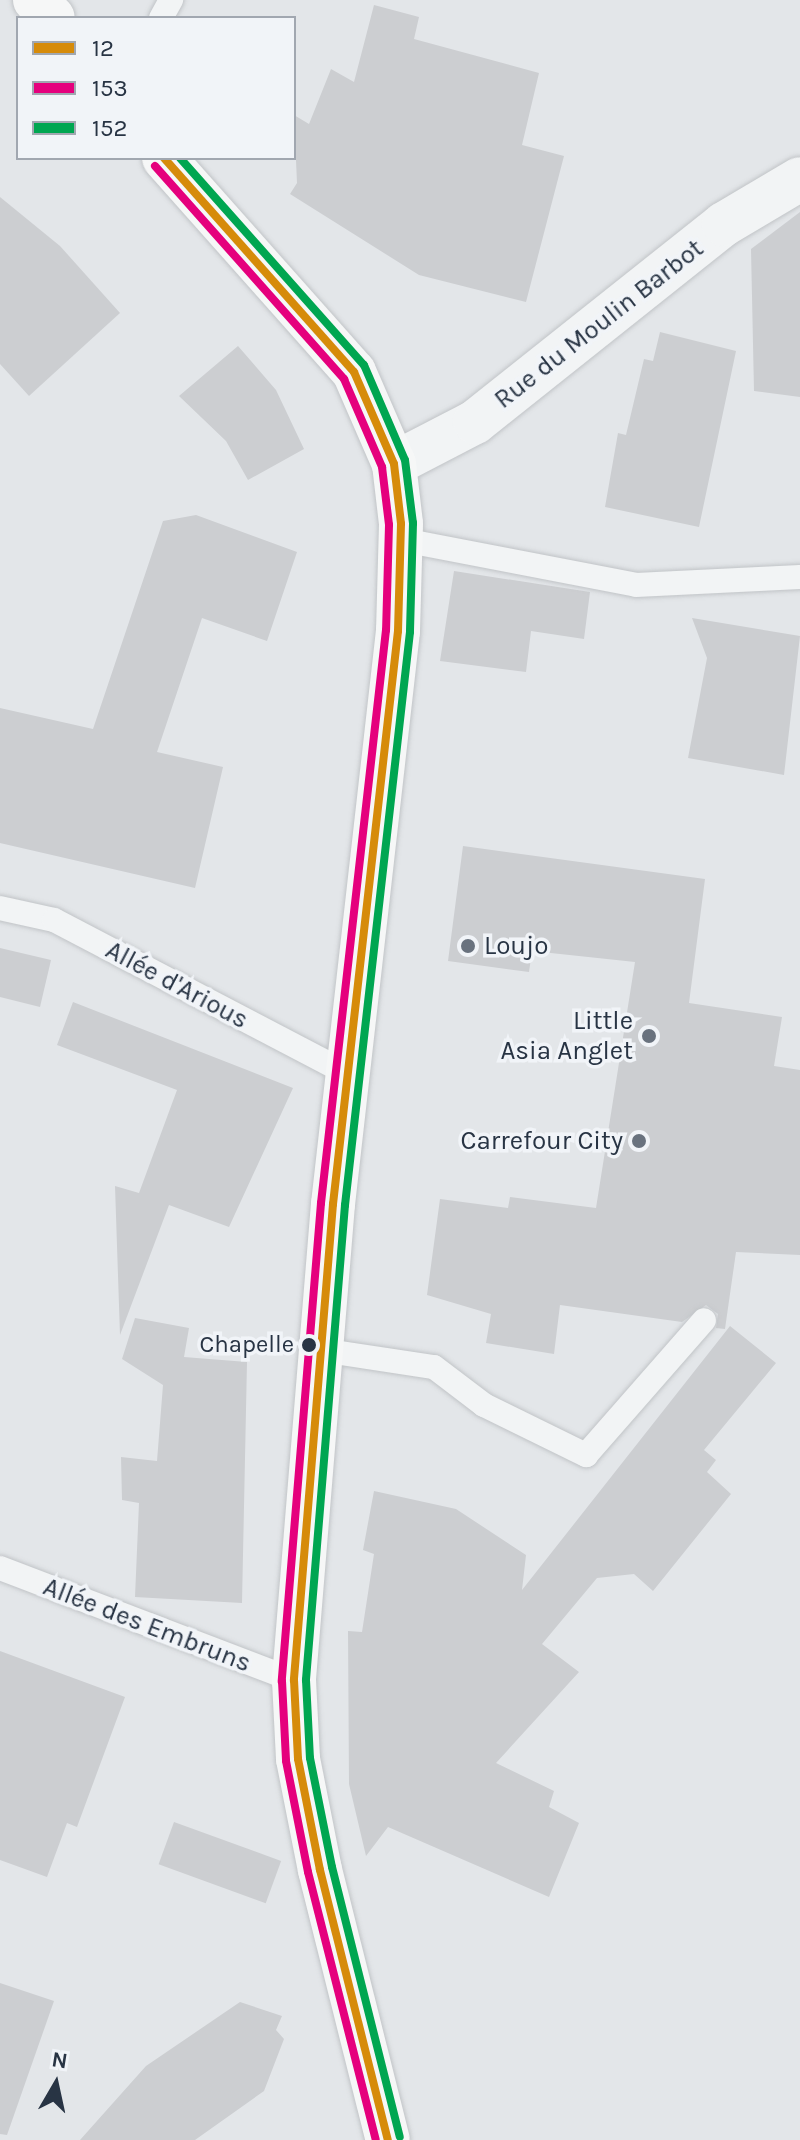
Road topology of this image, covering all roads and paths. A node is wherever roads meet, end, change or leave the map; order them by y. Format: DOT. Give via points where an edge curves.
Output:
graph roads {
  1 [pos="35,0"];
  2 [pos="51,16"];
  3 [pos="166,160"];
  4 [pos="800,179"];
  5 [pos="394,464"];
  6 [pos="403,540"];
  7 [pos="800,577"];
  8 [pos="0,908"];
  9 [pos="350,1075"];
  10 [pos="704,1320"];
  11 [pos="321,1350"];
  12 [pos="0,1568"];
  13 [pos="294,1680"];
  14 [pos="388,2140"];
  1 -- 2 [label="main road"];
  3 -- 5 [label="main road" via="337,350"];
  4 -- 5 [label="street, Rue du Moulin Barbot" via="724,224 475,422"];
  5 -- 6 [label="main road"];
  6 -- 7 [label="lane" via="636,585"];
  6 -- 9 [label="main road"];
  8 -- 9 [label="lane, Allée d'Arious" via="54,920"];
  9 -- 11 [label="main road"];
  10 -- 11 [label="lane" via="586,1455 484,1405 434,1367"];
  11 -- 13 [label="main road"];
  12 -- 13 [label="lane, Allée des Embruns"];
  13 -- 14 [label="main road" via="298,1759 320,1870"];
}
